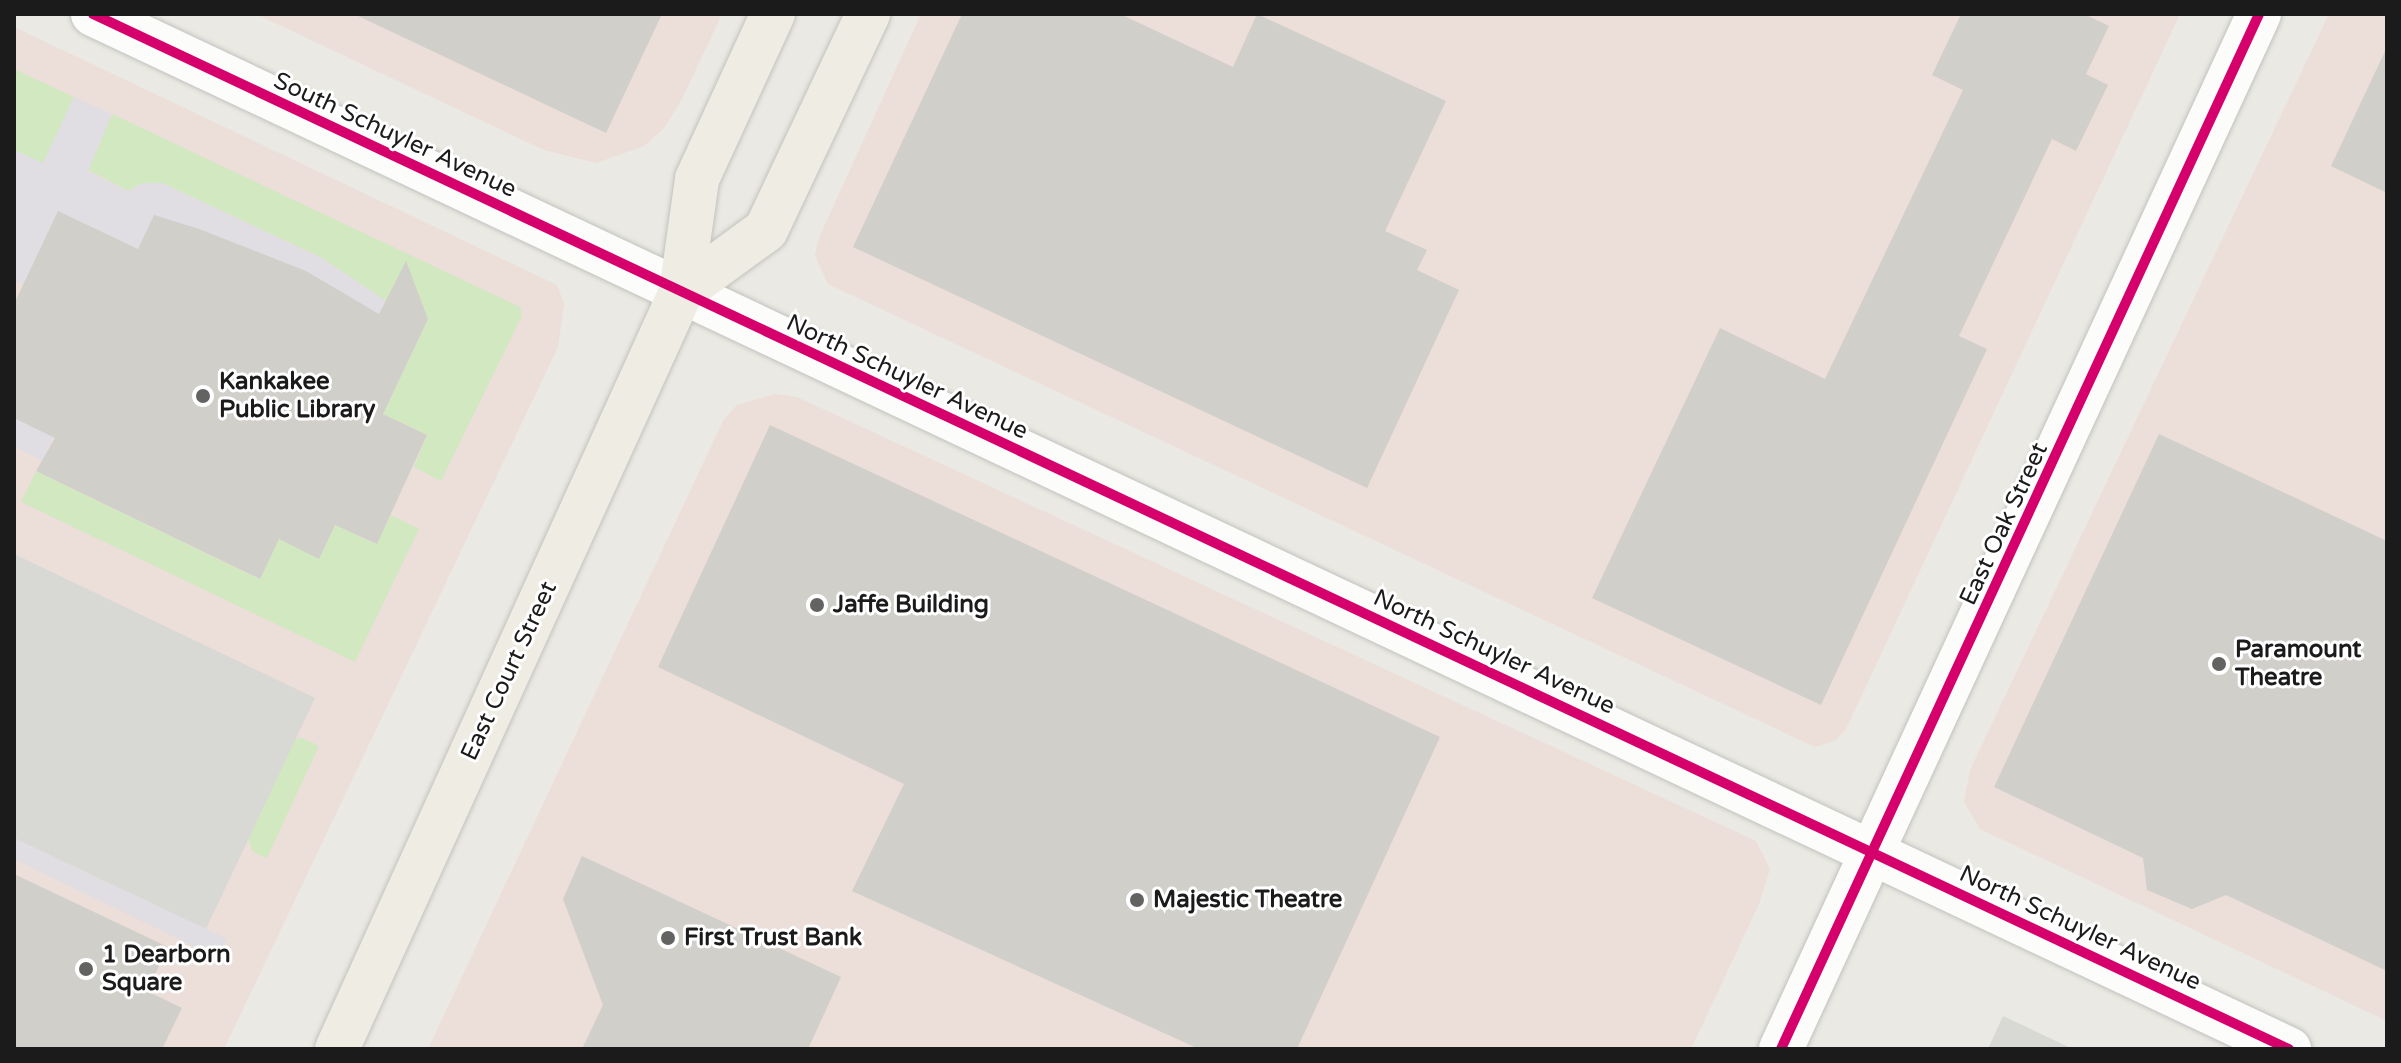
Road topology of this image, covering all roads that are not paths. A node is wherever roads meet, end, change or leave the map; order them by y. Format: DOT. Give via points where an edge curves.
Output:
graph roads {
  1 [pos="93,14"];
  2 [pos="773,14"];
  3 [pos="868,14"];
  4 [pos="2259,14"];
  5 [pos="681,292"];
  6 [pos="1873,853"];
  7 [pos="337,1049"];
  8 [pos="1781,1049"];
  9 [pos="2289,1049"];
  1 -- 5 [label="street, South Schuyler Avenue"];
  2 -- 5 [label="main road, East Court Street" via="697,179"];
  3 -- 5 [label="main road, East Court Street" via="766,230"];
  4 -- 6 [label="street, East Oak Street"];
  5 -- 6 [label="street, North Schuyler Avenue"];
  5 -- 7 [label="main road, East Court Street"];
  6 -- 8 [label="street, East Oak Street"];
  6 -- 9 [label="street, North Schuyler Avenue"];
}
